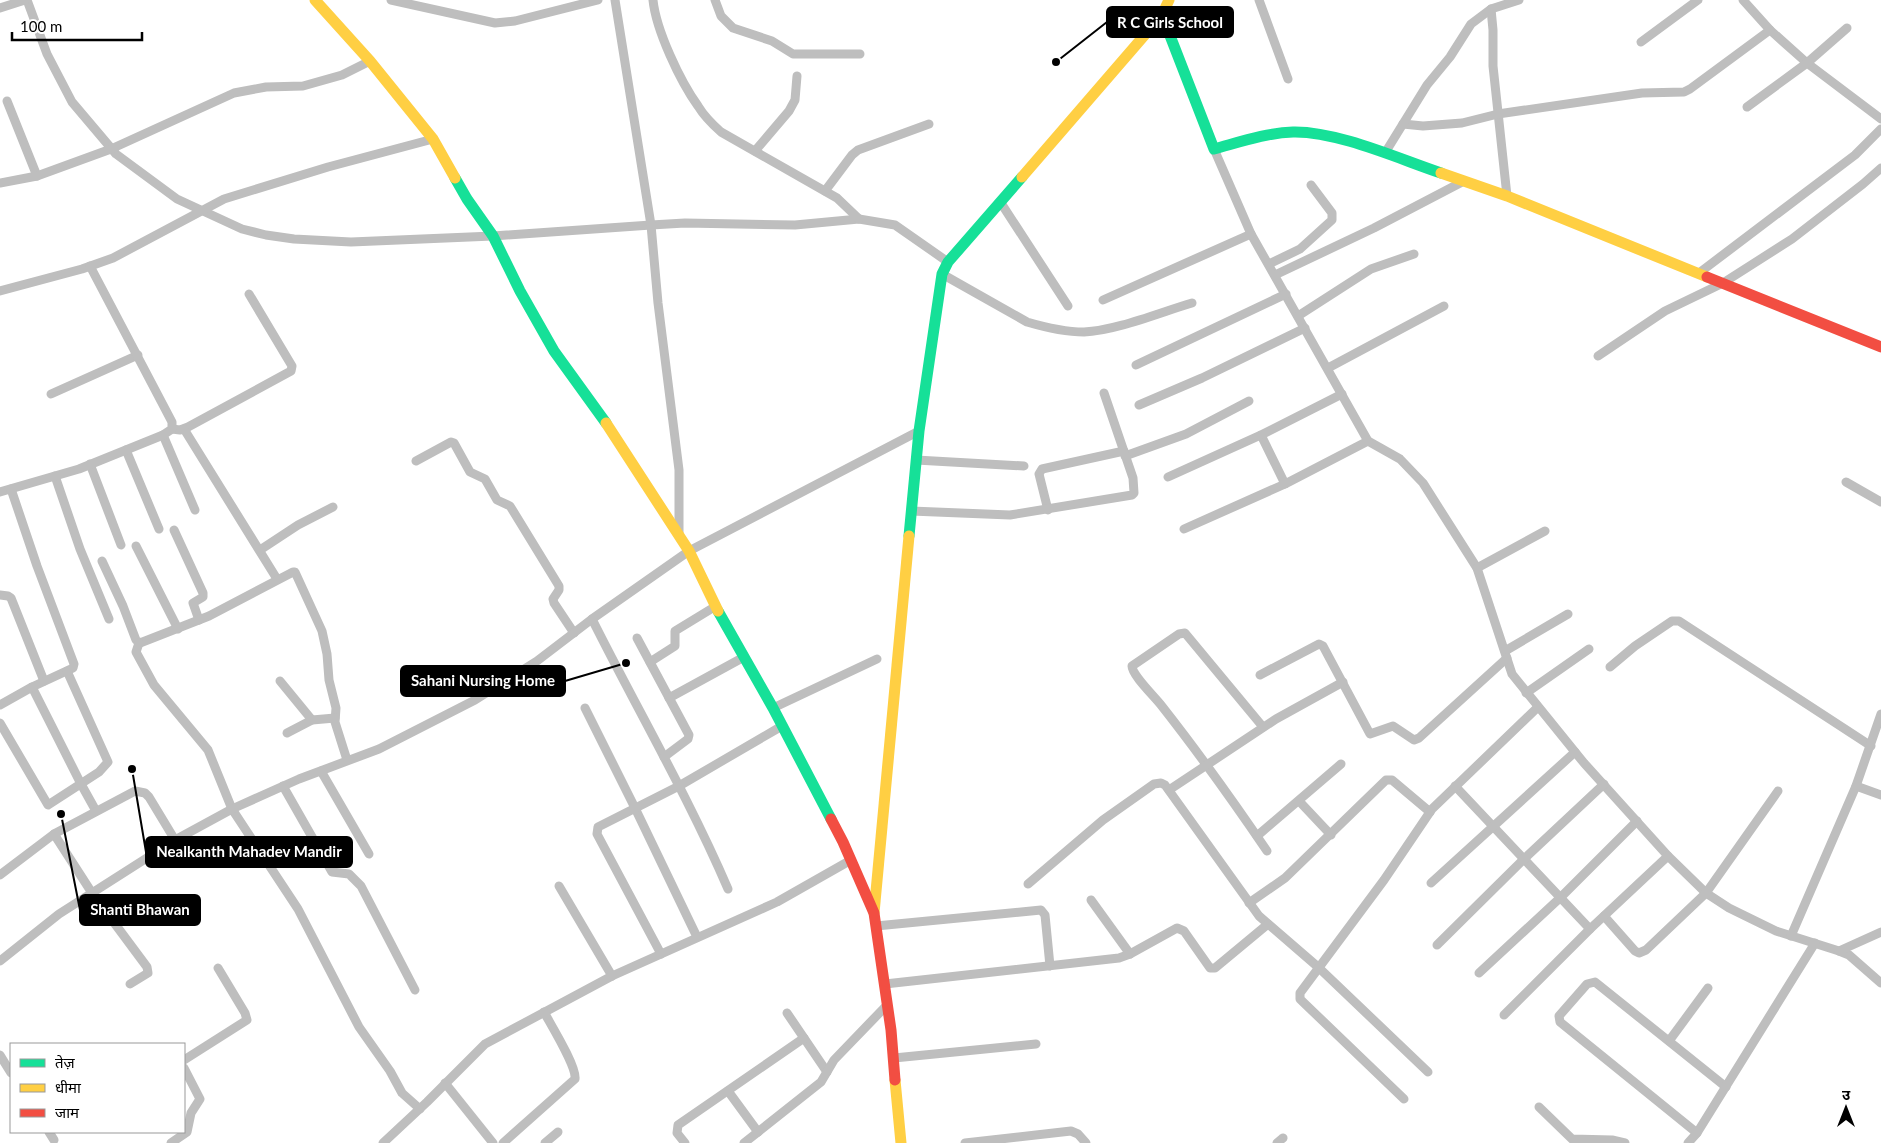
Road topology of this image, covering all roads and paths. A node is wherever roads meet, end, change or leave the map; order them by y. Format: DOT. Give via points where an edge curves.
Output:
graph roads {
  1 [pos="26,0"];
  2 [pos="315,0"];
  3 [pos="392,0"];
  4 [pos="598,0"];
  5 [pos="615,0"];
  6 [pos="653,0"];
  7 [pos="715,0"];
  8 [pos="1168,0"];
  9 [pos="1259,0"];
  10 [pos="1519,0"];
  11 [pos="1698,0"];
  12 [pos="1743,0"];
  13 [pos="0,8"];
  14 [pos="1491,9"];
  15 [pos="1162,16"];
  16 [pos="1847,28"];
  17 [pos="1770,30"];
  18 [pos="1642,42"];
  19 [pos="860,54"];
  20 [pos="370,62"];
  21 [pos="1807,63"];
  22 [pos="797,76"];
  23 [pos="1288,79"];
  24 [pos="7,101"];
  25 [pos="1747,107"];
  26 [pos="1498,114"];
  27 [pos="1881,119"];
  28 [pos="929,124"];
  29 [pos="1403,124"];
  30 [pos="1881,129"];
  31 [pos="433,139"];
  32 [pos="111,149"];
  33 [pos="1214,149"];
  34 [pos="755,151"];
  35 [pos="1385,153"];
  36 [pos="1881,168"];
  37 [pos="37,176"];
  38 [pos="1464,181"];
  39 [pos="0,183"];
  40 [pos="1311,185"];
  41 [pos="825,191"];
  42 [pos="1507,196"];
  43 [pos="1001,203"];
  44 [pos="203,210"];
  45 [pos="858,219"];
  46 [pos="651,225"];
  47 [pos="1251,234"];
  48 [pos="493,236"];
  49 [pos="1414,254"];
  50 [pos="948,262"];
  51 [pos="1269,264"];
  52 [pos="90,266"];
  53 [pos="1699,273"];
  54 [pos="942,274"];
  55 [pos="1275,274"];
  56 [pos="1723,283"];
  57 [pos="0,291"];
  58 [pos="249,294"];
  59 [pos="1286,294"];
  60 [pos="1103,300"];
  61 [pos="1192,303"];
  62 [pos="1068,306"];
  63 [pos="1444,306"];
  64 [pos="1298,316"];
  65 [pos="1305,328"];
  66 [pos="1881,347"];
  67 [pos="138,355"];
  68 [pos="1598,356"];
  69 [pos="1136,364"];
  70 [pos="1328,368"];
  71 [pos="1104,393"];
  72 [pos="51,394"];
  73 [pos="1342,394"];
  74 [pos="1249,401"];
  75 [pos="1139,406"];
  76 [pos="172,429"];
  77 [pos="184,429"];
  78 [pos="919,430"];
  79 [pos="164,435"];
  80 [pos="1261,435"];
  81 [pos="1368,441"];
  82 [pos="126,450"];
  83 [pos="1124,453"];
  84 [pos="916,460"];
  85 [pos="416,461"];
  86 [pos="90,464"];
  87 [pos="1024,466"];
  88 [pos="55,476"];
  89 [pos="1168,477"];
  90 [pos="1846,482"];
  91 [pos="1285,484"];
  92 [pos="11,490"];
  93 [pos="0,492"];
  94 [pos="1881,502"];
  95 [pos="333,507"];
  96 [pos="195,510"];
  97 [pos="1048,510"];
  98 [pos="911,511"];
  99 [pos="159,528"];
  100 [pos="1184,529"];
  101 [pos="174,530"];
  102 [pos="1545,531"];
  103 [pos="679,535"];
  104 [pos="121,545"];
  105 [pos="136,546"];
  106 [pos="260,550"];
  107 [pos="689,551"];
  108 [pos="102,561"];
  109 [pos="1477,568"];
  110 [pos="277,579"];
  111 [pos="0,595"];
  112 [pos="716,606"];
  113 [pos="1568,614"];
  114 [pos="109,619"];
  115 [pos="592,619"];
  116 [pos="199,620"];
  117 [pos="178,629"];
  118 [pos="574,633"];
  119 [pos="636,638"];
  120 [pos="138,642"];
  121 [pos="1589,649"];
  122 [pos="1506,654"];
  123 [pos="744,657"];
  124 [pos="877,659"];
  125 [pos="650,662"];
  126 [pos="1610,667"];
  127 [pos="67,671"];
  128 [pos="1260,675"];
  129 [pos="280,680"];
  130 [pos="44,681"];
  131 [pos="1343,682"];
  132 [pos="32,687"];
  133 [pos="1526,693"];
  134 [pos="669,698"];
  135 [pos="0,705"];
  136 [pos="1538,707"];
  137 [pos="585,708"];
  138 [pos="773,708"];
  139 [pos="1881,714"];
  140 [pos="335,718"];
  141 [pos="312,720"];
  142 [pos="0,723"];
  143 [pos="782,726"];
  144 [pos="1264,727"];
  145 [pos="287,733"];
  146 [pos="1871,746"];
  147 [pos="1575,752"];
  148 [pos="664,757"];
  149 [pos="348,760"];
  150 [pos="1208,764"];
  151 [pos="1341,764"];
  152 [pos="320,770"];
  153 [pos="81,784"];
  154 [pos="1604,784"];
  155 [pos="283,786"];
  156 [pos="679,786"];
  157 [pos="1455,786"];
  158 [pos="1856,786"];
  159 [pos="1169,790"];
  160 [pos="1778,791"];
  161 [pos="1881,795"];
  162 [pos="1299,800"];
  163 [pos="635,808"];
  164 [pos="232,809"];
  165 [pos="96,811"];
  166 [pos="1430,812"];
  167 [pos="1637,821"];
  168 [pos="1494,826"];
  169 [pos="54,834"];
  170 [pos="1331,835"];
  171 [pos="1257,836"];
  172 [pos="175,840"];
  173 [pos="1267,851"];
  174 [pos="369,854"];
  175 [pos="1668,856"];
  176 [pos="1524,859"];
  177 [pos="851,860"];
  178 [pos="0,875"];
  179 [pos="1431,882"];
  180 [pos="1028,884"];
  181 [pos="560,886"];
  182 [pos="728,889"];
  183 [pos="92,893"];
  184 [pos="1706,893"];
  185 [pos="1561,897"];
  186 [pos="1091,900"];
  187 [pos="1249,903"];
  188 [pos="874,913"];
  189 [pos="1604,916"];
  190 [pos="1268,924"];
  191 [pos="876,926"];
  192 [pos="1590,929"];
  193 [pos="1881,932"];
  194 [pos="1791,936"];
  195 [pos="697,937"];
  196 [pos="1815,943"];
  197 [pos="1436,945"];
  198 [pos="1839,951"];
  199 [pos="661,954"];
  200 [pos="1130,954"];
  201 [pos="0,961"];
  202 [pos="1050,966"];
  203 [pos="1318,967"];
  204 [pos="218,968"];
  205 [pos="1479,973"];
  206 [pos="612,976"];
  207 [pos="1881,983"];
  208 [pos="130,984"];
  209 [pos="884,984"];
  210 [pos="1708,988"];
  211 [pos="416,990"];
  212 [pos="887,1005"];
  213 [pos="544,1012"];
  214 [pos="788,1013"];
  215 [pos="1504,1015"];
  216 [pos="804,1038"];
  217 [pos="1669,1041"];
  218 [pos="1036,1044"];
  219 [pos="0,1055"];
  220 [pos="894,1058"];
  221 [pos="185,1059"];
  222 [pos="10,1070"];
  223 [pos="185,1070"];
  224 [pos="827,1072"];
  225 [pos="1428,1072"];
  226 [pos="445,1083"];
  227 [pos="1726,1087"];
  228 [pos="728,1091"];
  229 [pos="1404,1100"];
  230 [pos="1539,1107"];
  231 [pos="420,1109"];
  232 [pos="558,1132"];
  233 [pos="758,1132"];
  234 [pos="50,1133"];
  235 [pos="1697,1133"];
  236 [pos="54,1140"];
  237 [pos="171,1143"];
  238 [pos="383,1143"];
  239 [pos="493,1143"];
  240 [pos="503,1143"];
  241 [pos="545,1143"];
  242 [pos="685,1143"];
  243 [pos="744,1143"];
  244 [pos="901,1143"];
  245 [pos="965,1143"];
  246 [pos="1086,1143"];
  247 [pos="1625,1143"];
  248 [pos="1688,1143"];
  1 -- 13 [label="street"];
  1 -- 32 [label="street" via="72,102"];
  2 -- 20 [label="street"];
  3 -- 4 [label="street" via="495,23 515,22"];
  5 -- 46 [label="street"];
  6 -- 34 [label="street" via="664,38 697,105 721,132"];
  7 -- 19 [label="street" via="721,16 733,28 772,41 793,54"];
  8 -- 15 [label="street"];
  9 -- 23 [label="street"];
  10 -- 14 [label="street"];
  11 -- 18 [label="street"];
  12 -- 17 [label="street"];
  14 -- 26 [label="street"];
  14 -- 29 [label="street" via="1472,24"];
  15 -- 33 [label="street"];
  15 -- 43 [label="street"];
  16 -- 21 [label="street"];
  17 -- 21 [label="street"];
  17 -- 26 [label="street" via="1684,92 1642,93"];
  20 -- 31 [label="street"];
  20 -- 32 [label="street" via="342,75 303,86 234,93"];
  21 -- 25 [label="street"];
  21 -- 27 [label="street"];
  22 -- 34 [label="street" via="795,100 789,111"];
  24 -- 37 [label="street"];
  26 -- 29 [label="street" via="1443,125"];
  26 -- 42 [label="street"];
  28 -- 41 [label="street" via="858,150"];
  29 -- 35 [label="street"];
  30 -- 53 [label="street" via="1860,151"];
  31 -- 44 [label="street" via="224,199"];
  31 -- 48 [label="street"];
  32 -- 37 [label="street"];
  32 -- 44 [label="street" via="178,199"];
  33 -- 35 [label="street" via="1266,135 1294,132 1345,140"];
  33 -- 47 [label="street"];
  34 -- 41 [label="street"];
  35 -- 38 [label="street"];
  36 -- 56 [label="street" via="1792,239"];
  37 -- 39 [label="street"];
  38 -- 42 [label="street"];
  38 -- 55 [label="street"];
  40 -- 51 [label="street" via="1332,213 1332,220 1300,249"];
  41 -- 45 [label="street" via="842,201"];
  42 -- 53 [label="street"];
  43 -- 50 [label="street"];
  43 -- 62 [label="street"];
  44 -- 48 [label="street" via="242,228 294,239 351,242"];
  44 -- 52 [label="street" via="113,258"];
  45 -- 46 [label="street" via="795,225"];
  45 -- 50 [label="street" via="895,225"];
  46 -- 48 [label="street"];
  46 -- 103 [label="street" via="679,470"];
  47 -- 51 [label="street"];
  47 -- 60 [label="street"];
  48 -- 103 [label="street" via="554,351 604,420"];
  49 -- 64 [label="street" via="1371,269"];
  50 -- 54 [label="street"];
  51 -- 55 [label="street"];
  52 -- 57 [label="street"];
  52 -- 67 [label="street"];
  53 -- 56 [label="street"];
  54 -- 61 [label="street" via="1027,322 1082,332 1105,329"];
  54 -- 78 [label="street"];
  55 -- 59 [label="street"];
  56 -- 66 [label="street"];
  56 -- 68 [label="street" via="1665,312"];
  58 -- 77 [label="street" via="292,371"];
  59 -- 64 [label="street"];
  59 -- 69 [label="street"];
  63 -- 70 [label="street"];
  64 -- 65 [label="street"];
  65 -- 70 [label="street"];
  65 -- 75 [label="street"];
  67 -- 72 [label="street"];
  67 -- 76 [label="street" via="172,422"];
  70 -- 73 [label="street"];
  71 -- 83 [label="street"];
  73 -- 80 [label="street"];
  73 -- 81 [label="street"];
  74 -- 83 [label="street" via="1186,434"];
  76 -- 77 [label="street"];
  76 -- 79 [label="street"];
  77 -- 106 [label="street"];
  78 -- 84 [label="street"];
  78 -- 107 [label="street"];
  79 -- 82 [label="street"];
  79 -- 96 [label="street"];
  80 -- 89 [label="street"];
  80 -- 91 [label="street"];
  81 -- 91 [label="street"];
  81 -- 109 [label="street" via="1400,459 1423,482"];
  82 -- 86 [label="street"];
  82 -- 99 [label="street"];
  83 -- 97 [label="street" via="1042,469 1039,474"];
  83 -- 97 [label="street" via="1133,478 1132,496"];
  84 -- 87 [label="street"];
  84 -- 98 [label="street"];
  85 -- 118 [label="street" via="454,443 470,472 485,479 497,500 510,506 559,586 554,603"];
  86 -- 88 [label="street"];
  86 -- 104 [label="street"];
  88 -- 92 [label="street"];
  88 -- 114 [label="street"];
  90 -- 94 [label="street"];
  91 -- 100 [label="street"];
  92 -- 93 [label="street"];
  92 -- 127 [label="street" via="74,661 74,666"];
  95 -- 106 [label="street"];
  97 -- 98 [label="street" via="1010,515"];
  98 -- 188 [label="street"];
  101 -- 116 [label="street" via="204,593 193,603"];
  102 -- 109 [label="street"];
  103 -- 107 [label="street"];
  105 -- 117 [label="street"];
  106 -- 110 [label="street"];
  107 -- 112 [label="street"];
  107 -- 115 [label="street"];
  108 -- 120 [label="street"];
  109 -- 122 [label="street"];
  110 -- 116 [label="street"];
  110 -- 140 [label="street" via="295,572 321,626"];
  111 -- 130 [label="street" via="11,598"];
  112 -- 123 [label="street"];
  112 -- 125 [label="street" via="677,630 675,646"];
  113 -- 122 [label="street"];
  115 -- 118 [label="street"];
  115 -- 148 [label="street"];
  116 -- 117 [label="street"];
  117 -- 120 [label="street"];
  118 -- 149 [label="street" via="475,700 379,749"];
  119 -- 125 [label="street"];
  120 -- 164 [label="street" via="136,652 154,685 208,750"];
  121 -- 133 [label="street"];
  122 -- 131 [label="street" via="1414,740 1393,726 1370,734"];
  122 -- 133 [label="street" via="1512,674"];
  123 -- 134 [label="street"];
  123 -- 138 [label="street"];
  124 -- 138 [label="street"];
  125 -- 134 [label="street"];
  126 -- 146 [label="street" via="1672,621 1679,621"];
  127 -- 130 [label="street"];
  127 -- 153 [label="street" via="108,762"];
  128 -- 131 [label="street" via="1319,644"];
  129 -- 141 [label="street"];
  130 -- 132 [label="street"];
  131 -- 144 [label="street"];
  132 -- 135 [label="street"];
  132 -- 153 [label="street"];
  133 -- 136 [label="street"];
  134 -- 148 [label="street" via="689,737"];
  136 -- 147 [label="street"];
  136 -- 157 [label="street"];
  137 -- 163 [label="street"];
  138 -- 143 [label="street"];
  139 -- 146 [label="street"];
  140 -- 141 [label="street"];
  140 -- 149 [label="street"];
  141 -- 145 [label="street"];
  142 -- 153 [label="street" via="48,805"];
  143 -- 156 [label="street"];
  143 -- 177 [label="street"];
  144 -- 150 [label="street"];
  144 -- 150 [label="street" via="1184,633 1135,662 1133,672"];
  146 -- 158 [label="street"];
  147 -- 154 [label="street"];
  147 -- 168 [label="street"];
  148 -- 156 [label="street"];
  149 -- 152 [label="street"];
  150 -- 159 [label="street"];
  150 -- 171 [label="street"];
  151 -- 162 [label="street"];
  152 -- 155 [label="street"];
  152 -- 174 [label="street"];
  153 -- 165 [label="street"];
  154 -- 167 [label="street"];
  154 -- 176 [label="street"];
  155 -- 164 [label="street"];
  155 -- 211 [label="street" via="332,872 349,874 361,886"];
  156 -- 163 [label="street"];
  156 -- 182 [label="street"];
  157 -- 166 [label="street"];
  157 -- 168 [label="street"];
  158 -- 161 [label="street"];
  158 -- 194 [label="street"];
  159 -- 180 [label="street" via="1161,783 1154,784 1103,820"];
  159 -- 187 [label="street"];
  160 -- 184 [label="street"];
  162 -- 170 [label="street"];
  162 -- 171 [label="street"];
  163 -- 195 [label="street"];
  163 -- 199 [label="street" via="599,826 597,834"];
  164 -- 172 [label="street"];
  164 -- 231 [label="street" via="298,908 362,1034 402,1093"];
  165 -- 169 [label="street"];
  165 -- 172 [label="street" via="135,791 145,793"];
  166 -- 170 [label="street" via="1392,780 1386,780"];
  166 -- 203 [label="street" via="1384,880"];
  167 -- 175 [label="street"];
  167 -- 185 [label="street"];
  168 -- 176 [label="street"];
  168 -- 179 [label="street"];
  169 -- 178 [label="street"];
  169 -- 183 [label="street"];
  170 -- 187 [label="street" via="1285,878"];
  171 -- 173 [label="street"];
  172 -- 183 [label="street"];
  175 -- 184 [label="street"];
  175 -- 189 [label="street"];
  176 -- 185 [label="street"];
  176 -- 197 [label="street"];
  177 -- 188 [label="street"];
  177 -- 195 [label="street" via="777,902"];
  181 -- 206 [label="street"];
  183 -- 201 [label="street"];
  183 -- 208 [label="street" via="148,967 148,973"];
  184 -- 189 [label="street" via="1642,952 1636,951"];
  184 -- 194 [label="street" via="1729,908"];
  185 -- 192 [label="street"];
  185 -- 205 [label="street"];
  186 -- 200 [label="street"];
  187 -- 190 [label="street"];
  188 -- 191 [label="street"];
  189 -- 192 [label="street"];
  190 -- 200 [label="street" via="1215,968 1210,968 1179,928"];
  190 -- 203 [label="street"];
  191 -- 202 [label="street" via="1041,910"];
  191 -- 209 [label="street"];
  192 -- 215 [label="street"];
  193 -- 198 [label="street"];
  194 -- 196 [label="street"];
  195 -- 199 [label="street"];
  196 -- 198 [label="street"];
  196 -- 227 [label="street"];
  198 -- 207 [label="street" via="1849,955"];
  199 -- 206 [label="street"];
  200 -- 202 [label="street" via="1105,961"];
  202 -- 209 [label="street"];
  203 -- 225 [label="street"];
  203 -- 229 [label="street" via="1302,990 1300,999"];
  204 -- 221 [label="street" via="247,1020"];
  206 -- 213 [label="street"];
  209 -- 212 [label="street"];
  210 -- 217 [label="street"];
  212 -- 220 [label="street"];
  212 -- 224 [label="street" via="834,1060"];
  213 -- 226 [label="street" via="484,1044"];
  213 -- 240 [label="street" via="565,1051 575,1079"];
  214 -- 216 [label="street"];
  216 -- 224 [label="street"];
  216 -- 228 [label="street"];
  217 -- 227 [label="street"];
  217 -- 235 [label="street" via="1595,982 1586,984 1559,1016 1560,1022"];
  218 -- 220 [label="street"];
  219 -- 222 [label="street"];
  220 -- 244 [label="street"];
  223 -- 237 [label="street" via="200,1099 191,1113 187,1132"];
  224 -- 233 [label="street" via="821,1082"];
  226 -- 231 [label="street"];
  226 -- 239 [label="street"];
  227 -- 235 [label="street"];
  228 -- 233 [label="street"];
  228 -- 242 [label="street" via="678,1126 677,1133"];
  230 -- 247 [label="street" via="1572,1139"];
  231 -- 238 [label="street"];
  232 -- 241 [label="street"];
  233 -- 243 [label="street"];
  234 -- 236 [label="street"];
  235 -- 248 [label="street"];
  245 -- 246 [label="street" via="1071,1131"];
}
